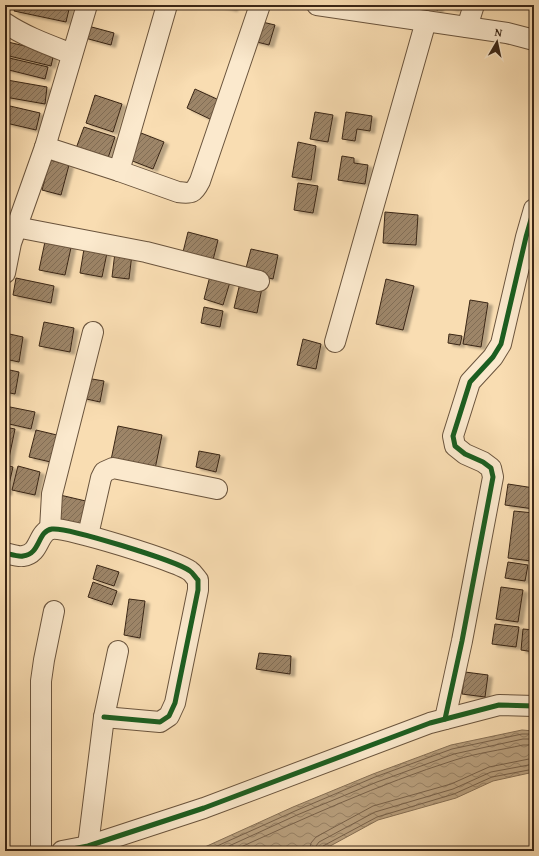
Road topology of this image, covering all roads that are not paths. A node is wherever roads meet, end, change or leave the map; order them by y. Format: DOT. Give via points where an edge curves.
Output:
graph roads {
  1 [pos="87,5"];
  2 [pos="167,5"];
  3 [pos="260,5"];
  4 [pos="317,5"];
  5 [pos="474,5"];
  6 [pos="382,10"];
  7 [pos="426,21"];
  8 [pos="5,23"];
  9 [pos="467,27"];
  10 [pos="534,40"];
  11 [pos="72,54"];
  12 [pos="45,147"];
  13 [pos="119,171"];
  14 [pos="534,209"];
  15 [pos="16,227"];
  16 [pos="5,273"];
  17 [pos="259,282"];
  18 [pos="92,332"];
  19 [pos="335,342"];
  20 [pos="217,489"];
  21 [pos="50,529"];
  22 [pos="88,535"];
  23 [pos="5,553"];
  24 [pos="54,611"];
  25 [pos="118,651"];
  26 [pos="534,706"];
  27 [pos="104,717"];
  28 [pos="445,719"];
  29 [pos="88,846"];
  30 [pos="41,851"];
  31 [pos="62,851"];
  1 -- 11 [label="street"];
  2 -- 13 [label="street"];
  3 -- 13 [label="street" via="195,190 188,194 178,192"];
  4 -- 6 [label="street"];
  5 -- 9 [label="street"];
  6 -- 7 [label="street"];
  7 -- 9 [label="street"];
  7 -- 19 [label="street"];
  8 -- 11 [label="street" via="32,39"];
  9 -- 10 [label="street"];
  11 -- 12 [label="street"];
  12 -- 13 [label="street"];
  12 -- 15 [label="street"];
  14 -- 28 [label="street" via="501,344 494,357 470,382 453,436 455,446 491,468 493,477"];
  15 -- 16 [label="street"];
  15 -- 17 [label="street" via="146,252"];
  18 -- 21 [label="street" via="52,494"];
  20 -- 22 [label="street" via="113,468 104,472 101,478"];
  21 -- 22 [label="street" via="59,528"];
  21 -- 23 [label="street" via="43,534 36,549 30,554 22,557"];
  22 -- 27 [label="street" via="175,564 189,570 198,580 182,666 169,716 160,722"];
  24 -- 30 [label="street" via="41,681"];
  25 -- 27 [label="street"];
  26 -- 28 [label="street" via="499,706"];
  27 -- 29 [label="street"];
  28 -- 29 [label="street" via="204,808"];
  29 -- 31 [label="street"];
}
